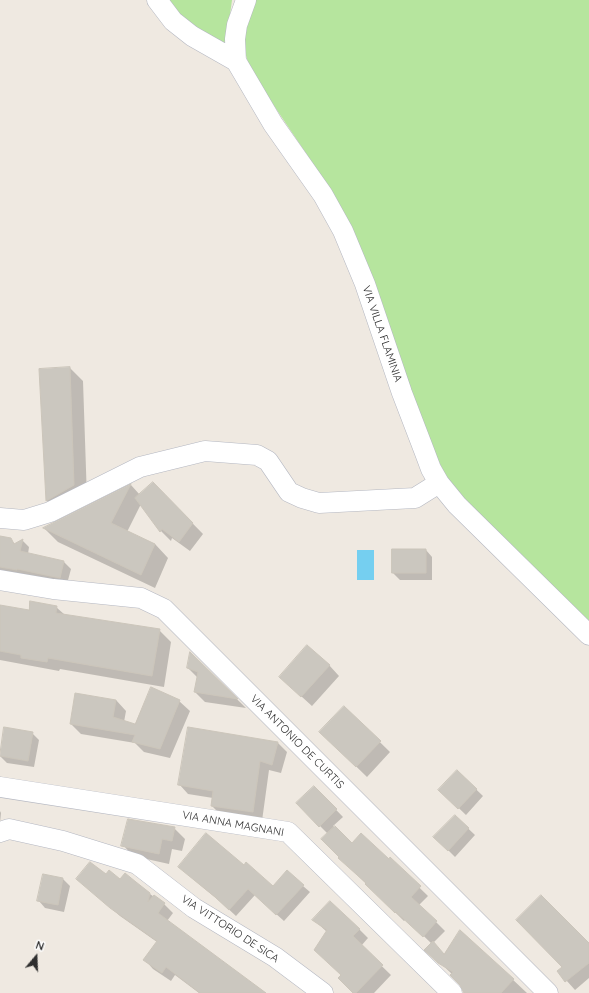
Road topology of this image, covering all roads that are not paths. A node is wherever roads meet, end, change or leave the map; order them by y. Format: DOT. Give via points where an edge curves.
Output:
graph roads {
  1 [pos="157,0"];
  2 [pos="246,0"];
  3 [pos="236,61"];
  4 [pos="440,483"];
  5 [pos="0,518"];
  6 [pos="0,580"];
  7 [pos="589,634"];
  8 [pos="0,787"];
  9 [pos="0,832"];
  10 [pos="323,993"];
  11 [pos="452,993"];
  12 [pos="548,993"];
  1 -- 3 [label="street" via="173,21 192,36"];
  2 -- 3 [label="street, VIA VILLA FLAMINIA" via="237,25"];
  3 -- 4 [label="street, VIA VILLA FLAMINIA" via="273,124 323,195 343,231 365,284 414,425 431,469"];
  4 -- 5 [label="street" via="415,498 319,503 289,492 268,461 257,455 205,451 140,467 50,512 24,520"];
  4 -- 7 [label="street, VIA VILLA FLAMINIA" via="457,505"];
  6 -- 12 [label="street, VIA ANTONIO DE CURTIS" via="53,590 141,598 164,610"];
  8 -- 11 [label="street, VIA ANNA MAGNANI" via="288,832"];
  9 -- 10 [label="street, VIA VITTORIO DE SICA" via="9,829 63,841 137,864 194,908 275,957"];
}
